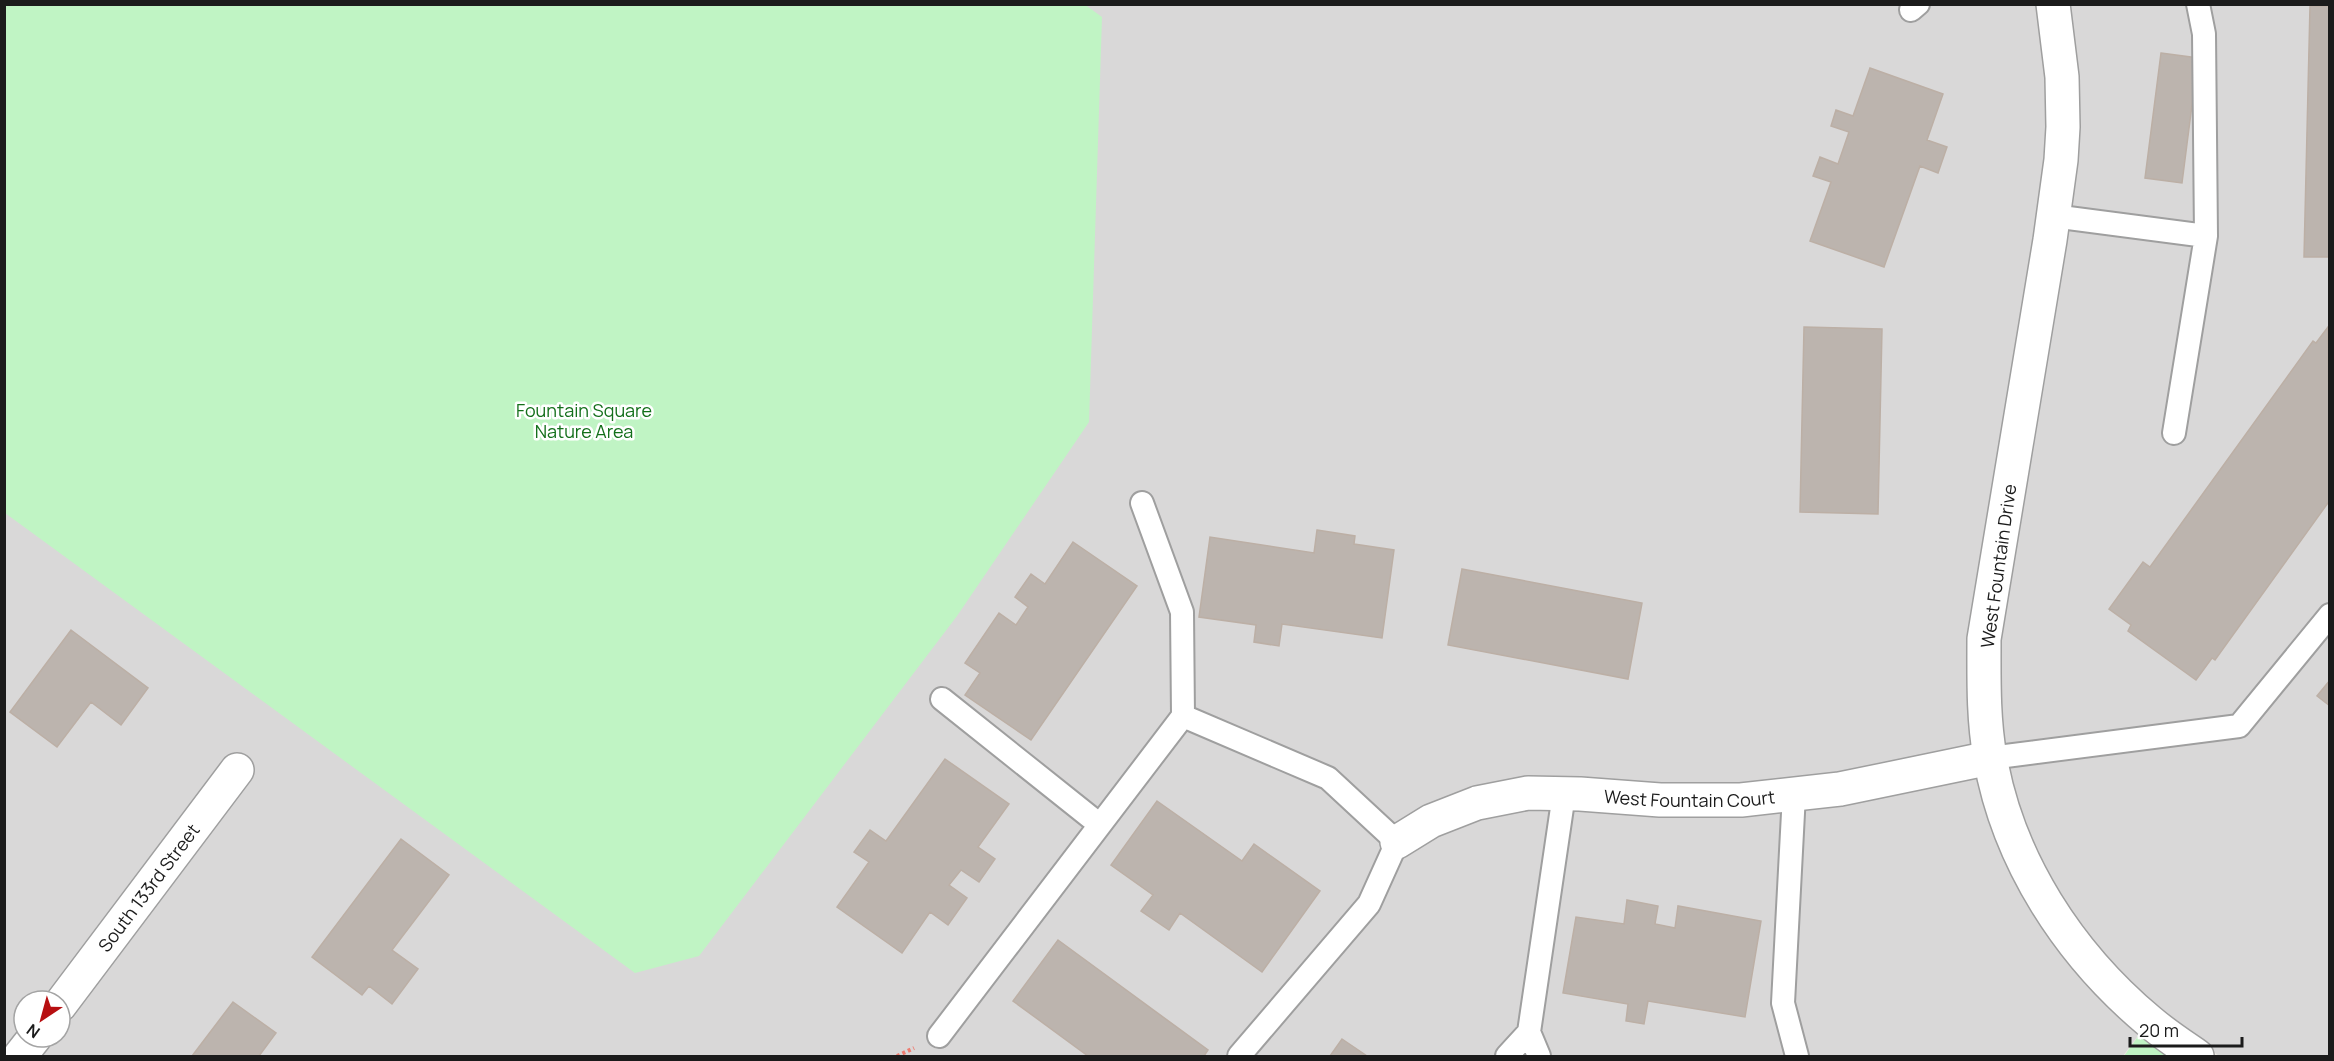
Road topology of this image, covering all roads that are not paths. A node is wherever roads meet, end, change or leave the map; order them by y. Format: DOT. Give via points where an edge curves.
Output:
graph roads {
  1 [pos="2053,4"];
  2 [pos="2198,4"];
  3 [pos="2053,216"];
  4 [pos="2206,236"];
  5 [pos="2174,433"];
  6 [pos="1142,503"];
  7 [pos="2330,615"];
  8 [pos="942,699"];
  9 [pos="1183,716"];
  10 [pos="1990,758"];
  11 [pos="237,770"];
  12 [pos="1564,794"];
  13 [pos="1794,794"];
  14 [pos="1100,825"];
  15 [pos="1397,842"];
  16 [pos="72,989"];
  17 [pos="1529,1032"];
  18 [pos="939,1036"];
  19 [pos="1239,1056"];
  20 [pos="1507,1056"];
  21 [pos="1539,1056"];
  22 [pos="1797,1056"];
  23 [pos="2197,1056"];
  1 -- 3 [label="street, West Fountain Drive" via="2062,76 2063,127"];
  2 -- 4 [label="lane" via="2204,34"];
  3 -- 4 [label="lane"];
  3 -- 10 [label="street, West Fountain Drive" via="1984,639 1984,705"];
  4 -- 5 [label="lane"];
  6 -- 9 [label="lane" via="1182,612"];
  7 -- 10 [label="lane" via="2239,726"];
  8 -- 14 [label="lane"];
  9 -- 14 [label="lane"];
  9 -- 15 [label="lane" via="1328,778"];
  10 -- 13 [label="street, West Fountain Court" via="1840,789"];
  10 -- 23 [label="street, West Fountain Drive" via="2007,823 2034,884 2064,931 2105,980 2149,1021"];
  11 -- 16 [label="street, South 133rd Street"];
  12 -- 13 [label="street, West Fountain Court" via="1741,800"];
  12 -- 15 [label="street, West Fountain Court" via="1528,793 1477,803 1431,821"];
  12 -- 17 [label="lane"];
  13 -- 22 [label="lane" via="1783,1003"];
  14 -- 18 [label="lane"];
  15 -- 19 [label="lane" via="1369,904"];
  17 -- 20 [label="lane"];
  17 -- 21 [label="lane"];
}
